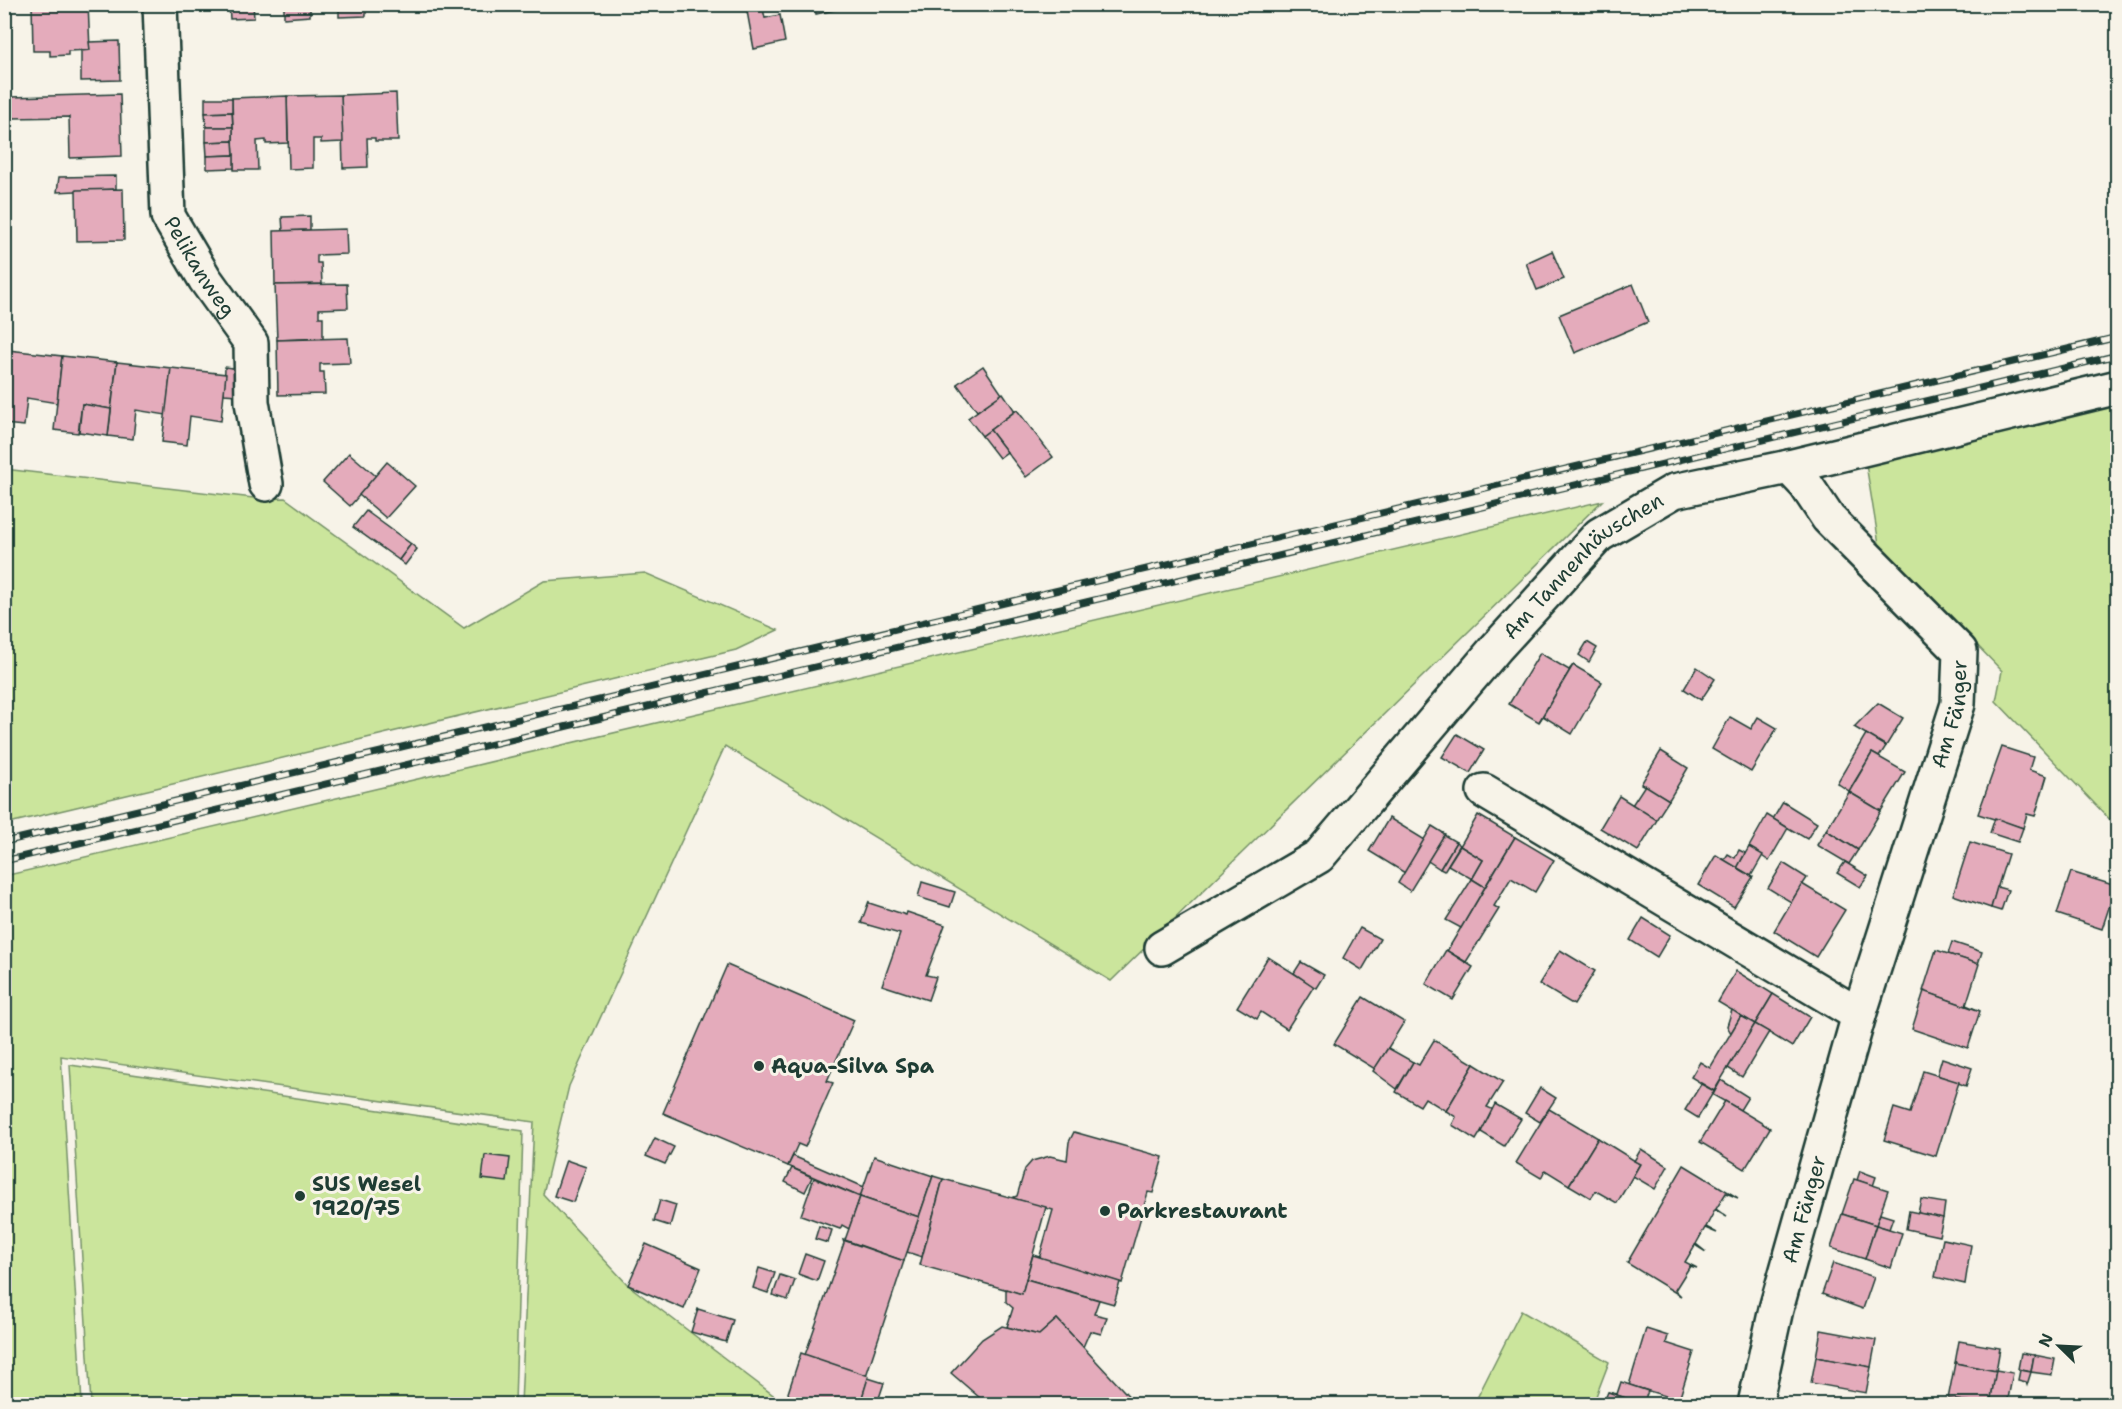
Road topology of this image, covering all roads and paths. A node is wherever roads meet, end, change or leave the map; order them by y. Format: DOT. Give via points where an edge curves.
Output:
graph roads {
  1 [pos="160,4"];
  2 [pos="2118,387"];
  3 [pos="1788,467"];
  4 [pos="266,484"];
  5 [pos="1484,791"];
  6 [pos="1162,948"];
  7 [pos="1859,1015"];
  8 [pos="1755,1404"];
  1 -- 4 [label="street, Pelikanweg" via="168,216 251,343 252,402"];
  2 -- 3 [label="street, Am Tannenhäuschen"];
  3 -- 6 [label="street, Am Tannenhäuschen" via="1674,491 1599,535 1496,648 1319,856"];
  3 -- 7 [label="street, Am Fänger" via="1806,485 1828,518 1960,651 1958,704"];
  5 -- 7 [label="street"];
  7 -- 8 [label="street, Am Fänger" via="1776,1309"];
}
